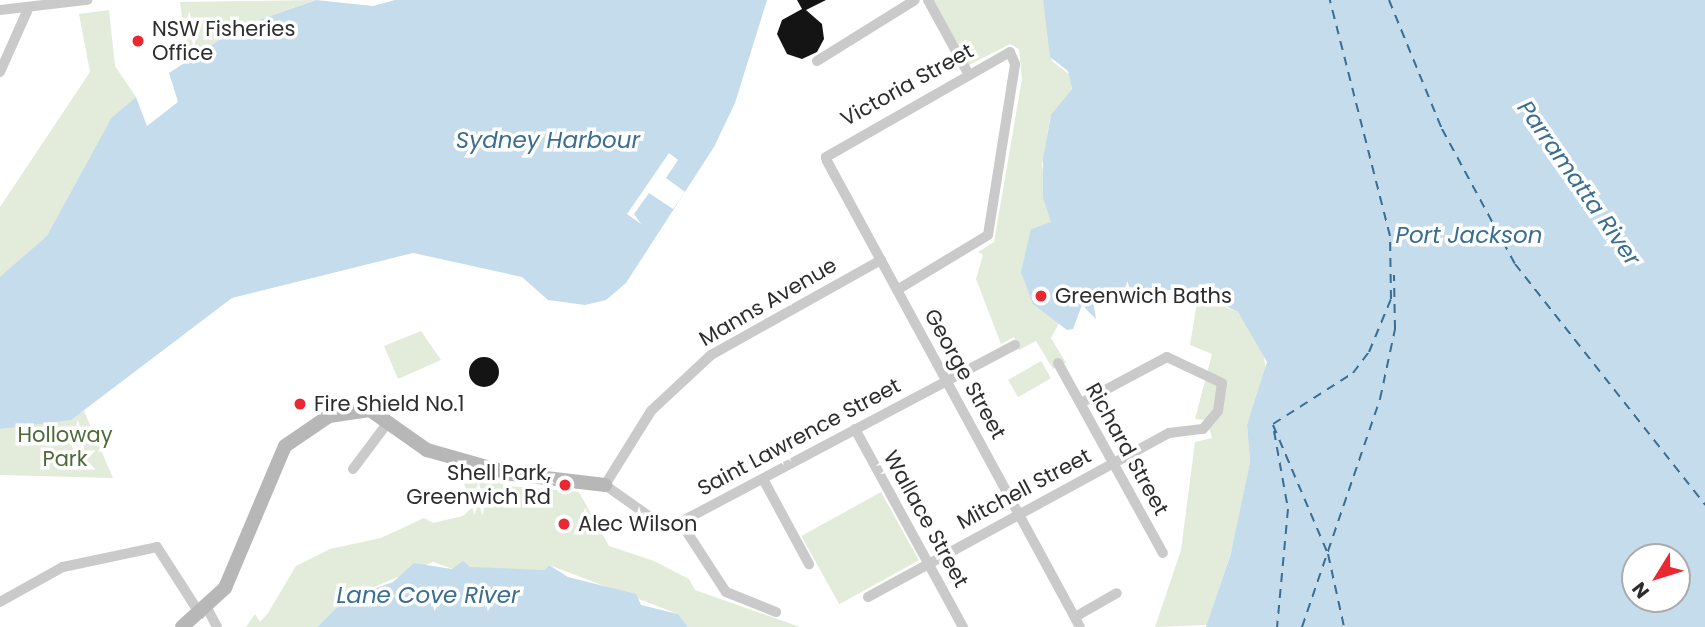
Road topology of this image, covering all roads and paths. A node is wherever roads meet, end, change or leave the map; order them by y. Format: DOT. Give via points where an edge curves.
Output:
graph roads {
  1 [pos="87,0"];
  2 [pos="915,0"];
  3 [pos="928,0"];
  4 [pos="34,4"];
  5 [pos="0,10"];
  6 [pos="4,58"];
  7 [pos="817,61"];
  8 [pos="0,72"];
  9 [pos="968,73"];
  10 [pos="830,150"];
  11 [pos="881,260"];
  12 [pos="897,290"];
  13 [pos="1015,345"];
  14 [pos="1058,363"];
  15 [pos="946,381"];
  16 [pos="1081,403"];
  17 [pos="389,421"];
  18 [pos="855,429"];
  19 [pos="1113,464"];
  20 [pos="353,469"];
  21 [pos="763,479"];
  22 [pos="605,485"];
  23 [pos="1019,514"];
  24 [pos="681,523"];
  25 [pos="1163,553"];
  26 [pos="929,562"];
  27 [pos="809,564"];
  28 [pos="1117,593"];
  29 [pos="869,597"];
  30 [pos="0,602"];
  31 [pos="203,611"];
  32 [pos="776,611"];
  33 [pos="1075,617"];
  34 [pos="182,627"];
  35 [pos="218,627"];
  36 [pos="963,627"];
  37 [pos="1080,627"];
  1 -- 4 [label="street"];
  2 -- 7 [label="street"];
  3 -- 9 [label="street"];
  4 -- 5 [label="street"];
  4 -- 6 [label="street"];
  6 -- 8 [label="street"];
  9 -- 10 [label="street, Victoria Street"];
  9 -- 12 [label="street, Victoria Street" via="1003,54 1013,54 1015,64 984,241"];
  10 -- 11 [label="street, George Street" via="827,162"];
  11 -- 12 [label="street, George Street"];
  11 -- 22 [label="street, Manns Avenue" via="711,355 652,411"];
  12 -- 15 [label="street, George Street"];
  13 -- 15 [label="street, Saint Lawrence Street"];
  14 -- 16 [label="street, Richard Street"];
  15 -- 18 [label="street, Saint Lawrence Street"];
  15 -- 23 [label="street, George Street"];
  16 -- 19 [label="street, Richard Street"];
  16 -- 19 [label="street, Mitchell Street" via="1171,357 1222,381 1218,411 1201,430 1172,432"];
  17 -- 20 [label="street"];
  17 -- 22 [label="street" via="427,450 512,474"];
  17 -- 31 [label="street" via="370,410 352,411 292,438 231,576"];
  18 -- 21 [label="street, Saint Lawrence Street"];
  18 -- 26 [label="street, Wallace Street"];
  19 -- 23 [label="street, Mitchell Street"];
  19 -- 25 [label="street, Richard Street"];
  21 -- 24 [label="street, Saint Lawrence Street"];
  21 -- 27 [label="street"];
  22 -- 24 [label="street" via="660,524"];
  23 -- 26 [label="street, Mitchell Street"];
  23 -- 33 [label="street, George Street"];
  24 -- 32 [label="street" via="726,592"];
  26 -- 29 [label="street, Mitchell Street"];
  26 -- 36 [label="street, Wallace Street"];
  28 -- 33 [label="street"];
  30 -- 31 [label="street" via="63,568 157,547"];
  31 -- 34 [label="street"];
  31 -- 35 [label="street"];
  33 -- 37 [label="street, George Street"];
}
